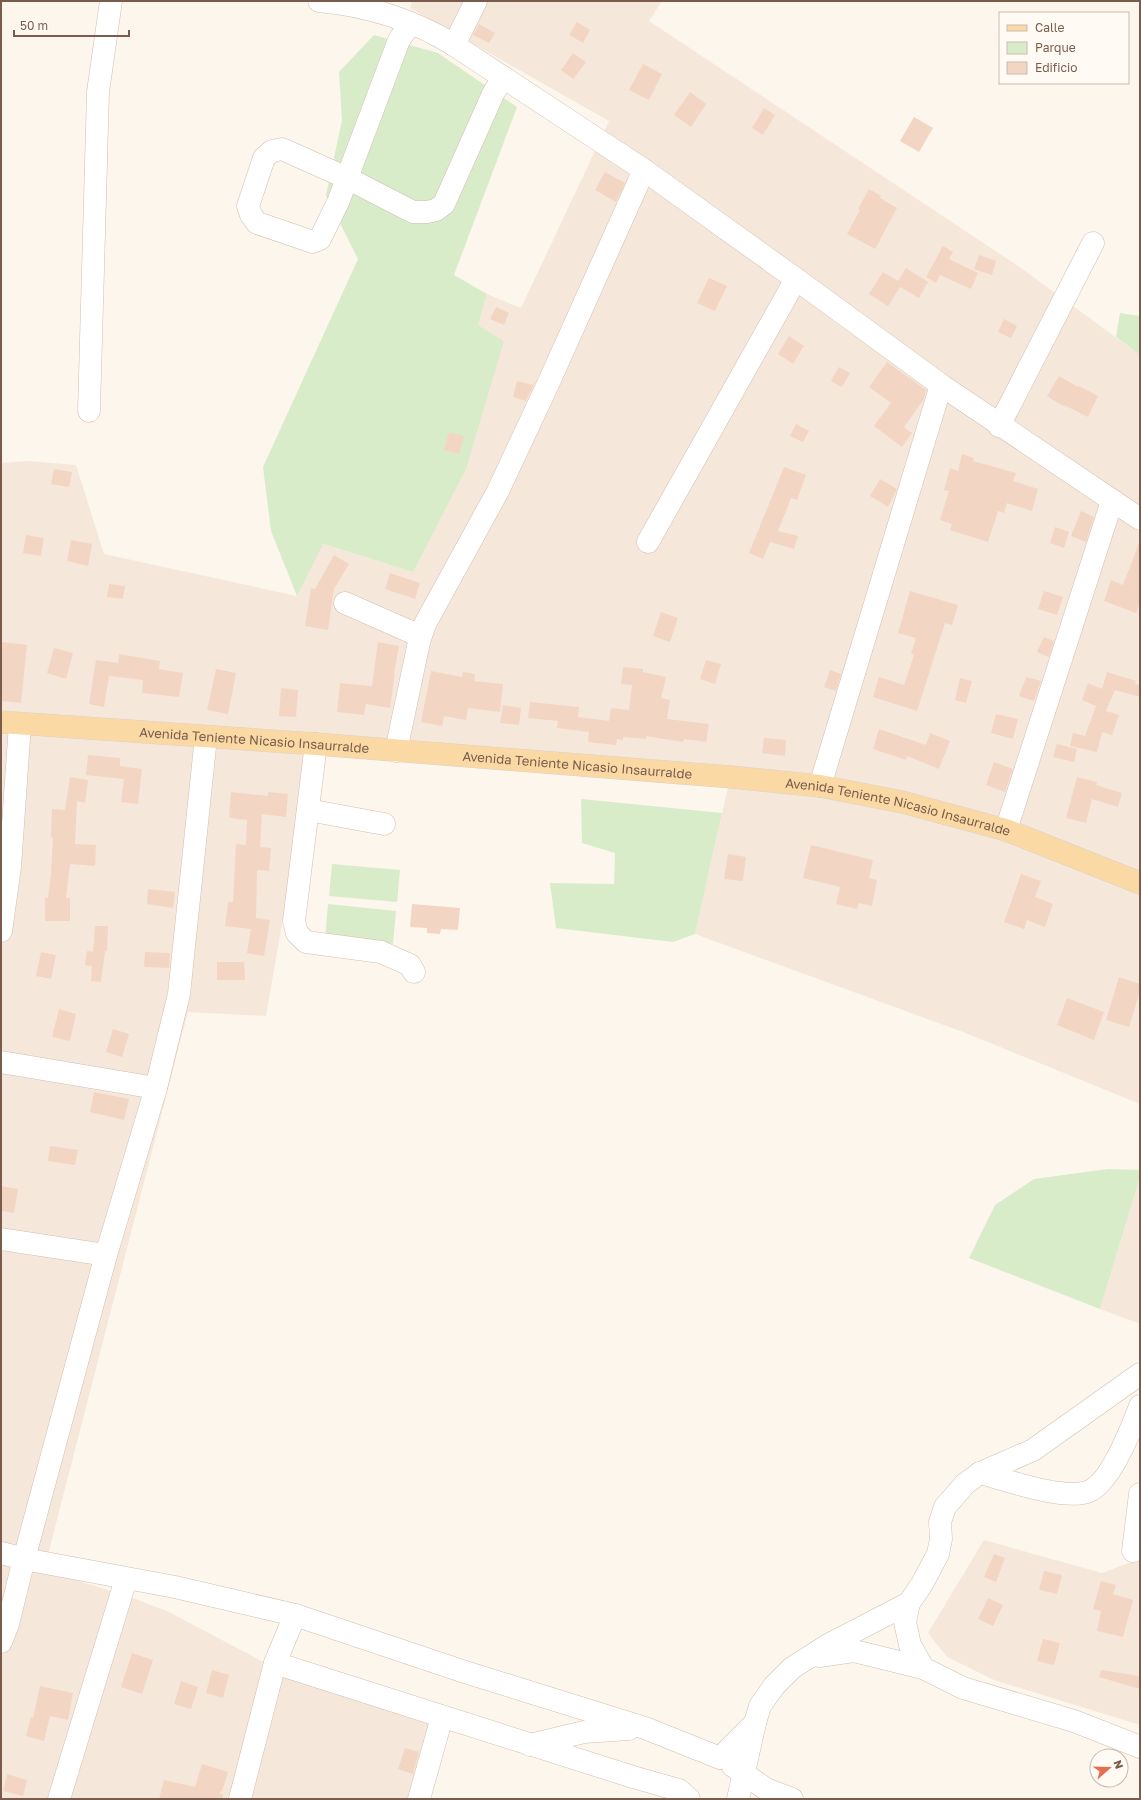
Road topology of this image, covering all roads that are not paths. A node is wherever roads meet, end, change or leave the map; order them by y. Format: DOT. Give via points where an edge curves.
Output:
graph roads {
  1 [pos="111,1"];
  2 [pos="319,1"];
  3 [pos="476,1"];
  4 [pos="410,24"];
  5 [pos="454,45"];
  6 [pos="503,77"];
  7 [pos="644,170"];
  8 [pos="347,178"];
  9 [pos="1094,242"];
  10 [pos="796,279"];
  11 [pos="941,385"];
  12 [pos="89,411"];
  13 [pos="999,426"];
  14 [pos="1112,501"];
  15 [pos="1140,519"];
  16 [pos="648,542"];
  17 [pos="345,603"];
  18 [pos="422,633"];
  19 [pos="10,723"];
  20 [pos="206,737"];
  21 [pos="316,744"];
  22 [pos="396,751"];
  23 [pos="9,770"];
  24 [pos="820,786"];
  25 [pos="308,810"];
  26 [pos="384,824"];
  27 [pos="1006,830"];
  28 [pos="1140,883"];
  29 [pos="1,931"];
  30 [pos="414,972"];
  31 [pos="1,1062"];
  32 [pos="156,1088"];
  33 [pos="1,1239"];
  34 [pos="106,1255"];
  35 [pos="1140,1374"];
  36 [pos="1140,1406"];
  37 [pos="980,1474"];
  38 [pos="1140,1494"];
  39 [pos="1133,1551"];
  40 [pos="1,1553"];
  41 [pos="24,1559"];
  42 [pos="126,1579"];
  43 [pos="909,1604"];
  44 [pos="295,1615"];
  45 [pos="1,1642"];
  46 [pos="807,1658"];
  47 [pos="275,1663"];
  48 [pos="923,1668"];
  49 [pos="442,1717"];
  50 [pos="755,1723"];
  51 [pos="645,1728"];
  52 [pos="529,1745"];
  53 [pos="1140,1747"];
  54 [pos="720,1758"];
  55 [pos="744,1773"];
  56 [pos="59,1799"];
  57 [pos="240,1799"];
  58 [pos="419,1799"];
  59 [pos="689,1799"];
  60 [pos="738,1799"];
  61 [pos="792,1799"];
  1 -- 12 [label="street" via="98,92"];
  2 -- 4 [label="street" via="343,3 380,12"];
  3 -- 5 [label="street"];
  4 -- 5 [label="street" via="440,36"];
  4 -- 8 [label="street" via="399,40"];
  5 -- 6 [label="street"];
  6 -- 7 [label="street"];
  6 -- 8 [label="street" via="444,204 436,210 413,212"];
  7 -- 10 [label="street"];
  7 -- 18 [label="street" via="498,491"];
  8 -- 8 [label="street" via="326,230 320,239 313,242 257,223 248,206 264,158 272,150 282,149"];
  9 -- 13 [label="street"];
  10 -- 11 [label="street"];
  10 -- 16 [label="street"];
  11 -- 13 [label="street"];
  11 -- 24 [label="street"];
  13 -- 14 [label="street"];
  14 -- 15 [label="street"];
  14 -- 27 [label="street"];
  17 -- 18 [label="street" via="411,632"];
  18 -- 22 [label="street"];
  19 -- 20 [label="main road, Avenida Teniente Nicasio Insaurralde"];
  19 -- 23 [label="street"];
  20 -- 21 [label="main road, Avenida Teniente Nicasio Insaurralde"];
  20 -- 32 [label="street" via="179,994"];
  21 -- 22 [label="main road, Avenida Teniente Nicasio Insaurralde"];
  21 -- 25 [label="street"];
  22 -- 24 [label="main road, Avenida Teniente Nicasio Insaurralde"];
  23 -- 29 [label="street" via="10,868"];
  24 -- 27 [label="main road, Avenida Teniente Nicasio Insaurralde" via="902,802"];
  25 -- 26 [label="street"];
  25 -- 30 [label="street" via="294,921 297,933 306,942 381,952 410,965"];
  27 -- 28 [label="main road, Avenida Teniente Nicasio Insaurralde"];
  31 -- 32 [label="street"];
  32 -- 34 [label="street"];
  33 -- 34 [label="street"];
  34 -- 41 [label="street"];
  35 -- 37 [label="street" via="1033,1450"];
  36 -- 37 [label="street" via="1127,1440 1111,1469 1088,1492 1074,1494 1050,1491"];
  37 -- 43 [label="street" via="965,1484 945,1508 940,1522 941,1539 938,1554"];
  38 -- 39 [label="street"];
  40 -- 41 [label="street"];
  41 -- 42 [label="street"];
  41 -- 45 [label="street"];
  42 -- 44 [label="street" via="175,1587"];
  42 -- 56 [label="street"];
  43 -- 46 [label="street"];
  43 -- 48 [label="street" via="905,1622 910,1645"];
  44 -- 47 [label="street"];
  44 -- 51 [label="street" via="465,1672"];
  46 -- 48 [label="street" via="854,1651"];
  46 -- 50 [label="street" via="792,1668 774,1686 760,1706"];
  47 -- 49 [label="street"];
  47 -- 57 [label="street"];
  48 -- 53 [label="street" via="962,1688 1074,1721"];
  49 -- 52 [label="street"];
  49 -- 58 [label="street"];
  50 -- 54 [label="street"];
  50 -- 55 [label="street"];
  51 -- 52 [label="street" via="595,1730"];
  51 -- 54 [label="street"];
  52 -- 59 [label="street" via="679,1790"];
  54 -- 55 [label="street"];
  55 -- 60 [label="street"];
  55 -- 61 [label="street" via="766,1789"];
}
